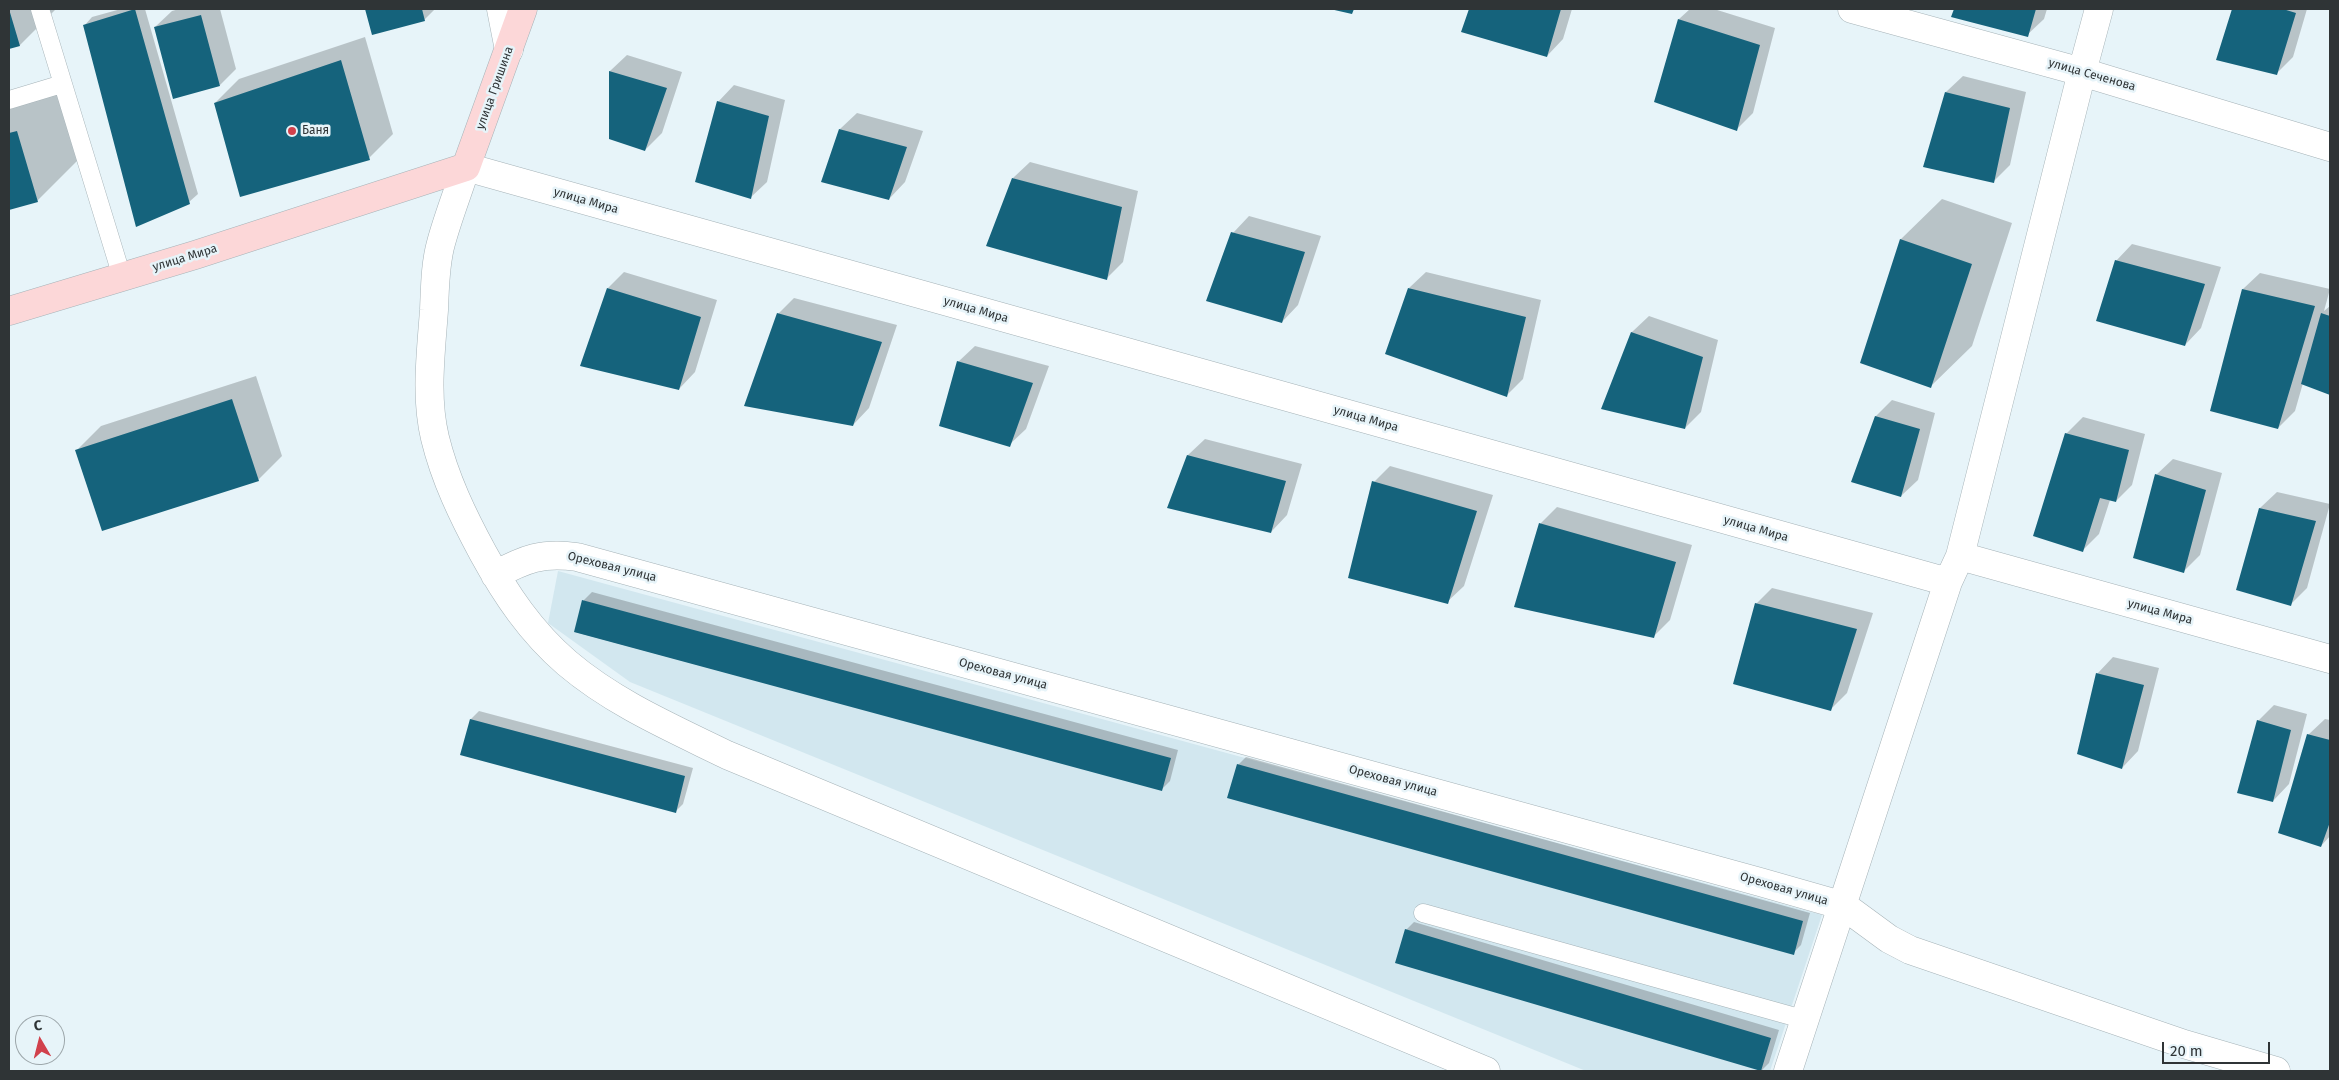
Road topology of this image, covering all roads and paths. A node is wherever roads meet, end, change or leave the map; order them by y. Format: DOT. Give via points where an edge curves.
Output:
graph roads {
  1 [pos="40,9"];
  2 [pos="501,9"];
  3 [pos="523,9"];
  4 [pos="1852,9"];
  5 [pos="2100,9"];
  6 [pos="509,50"];
  7 [pos="2082,72"];
  8 [pos="62,84"];
  9 [pos="9,100"];
  10 [pos="2330,147"];
  11 [pos="466,167"];
  12 [pos="122,277"];
  13 [pos="9,311"];
  14 [pos="1960,556"];
  15 [pos="495,575"];
  16 [pos="1948,582"];
  17 [pos="2330,659"];
  18 [pos="1844,906"];
  19 [pos="1423,913"];
  20 [pos="1806,1020"];
  21 [pos="1486,1071"];
  22 [pos="1788,1071"];
  23 [pos="2276,1071"];
  1 -- 8 [label="lane"];
  2 -- 6 [label="street"];
  3 -- 6 [label="street, улица Гришина"];
  4 -- 7 [label="street, улица Сеченова"];
  5 -- 7 [label="street"];
  6 -- 11 [label="street, улица Гришина"];
  7 -- 10 [label="street, улица Сеченова"];
  7 -- 14 [label="street"];
  8 -- 9 [label="lane"];
  8 -- 12 [label="lane"];
  11 -- 12 [label="street, улица Мира"];
  11 -- 15 [label="street" via="437,266 430,404 434,437 456,500"];
  11 -- 16 [label="street, улица Мира"];
  12 -- 13 [label="street, улица Мира"];
  14 -- 16 [label="street"];
  14 -- 17 [label="street, улица Мира"];
  15 -- 18 [label="street, Ореховая улица" via="537,556 577,557"];
  15 -- 21 [label="street" via="517,611 568,664 658,721 736,758"];
  16 -- 18 [label="street"];
  18 -- 20 [label="street"];
  18 -- 23 [label="street, Ореховая улица" via="1910,950 2184,1044"];
  19 -- 20 [label="lane"];
  20 -- 22 [label="street"];
}
